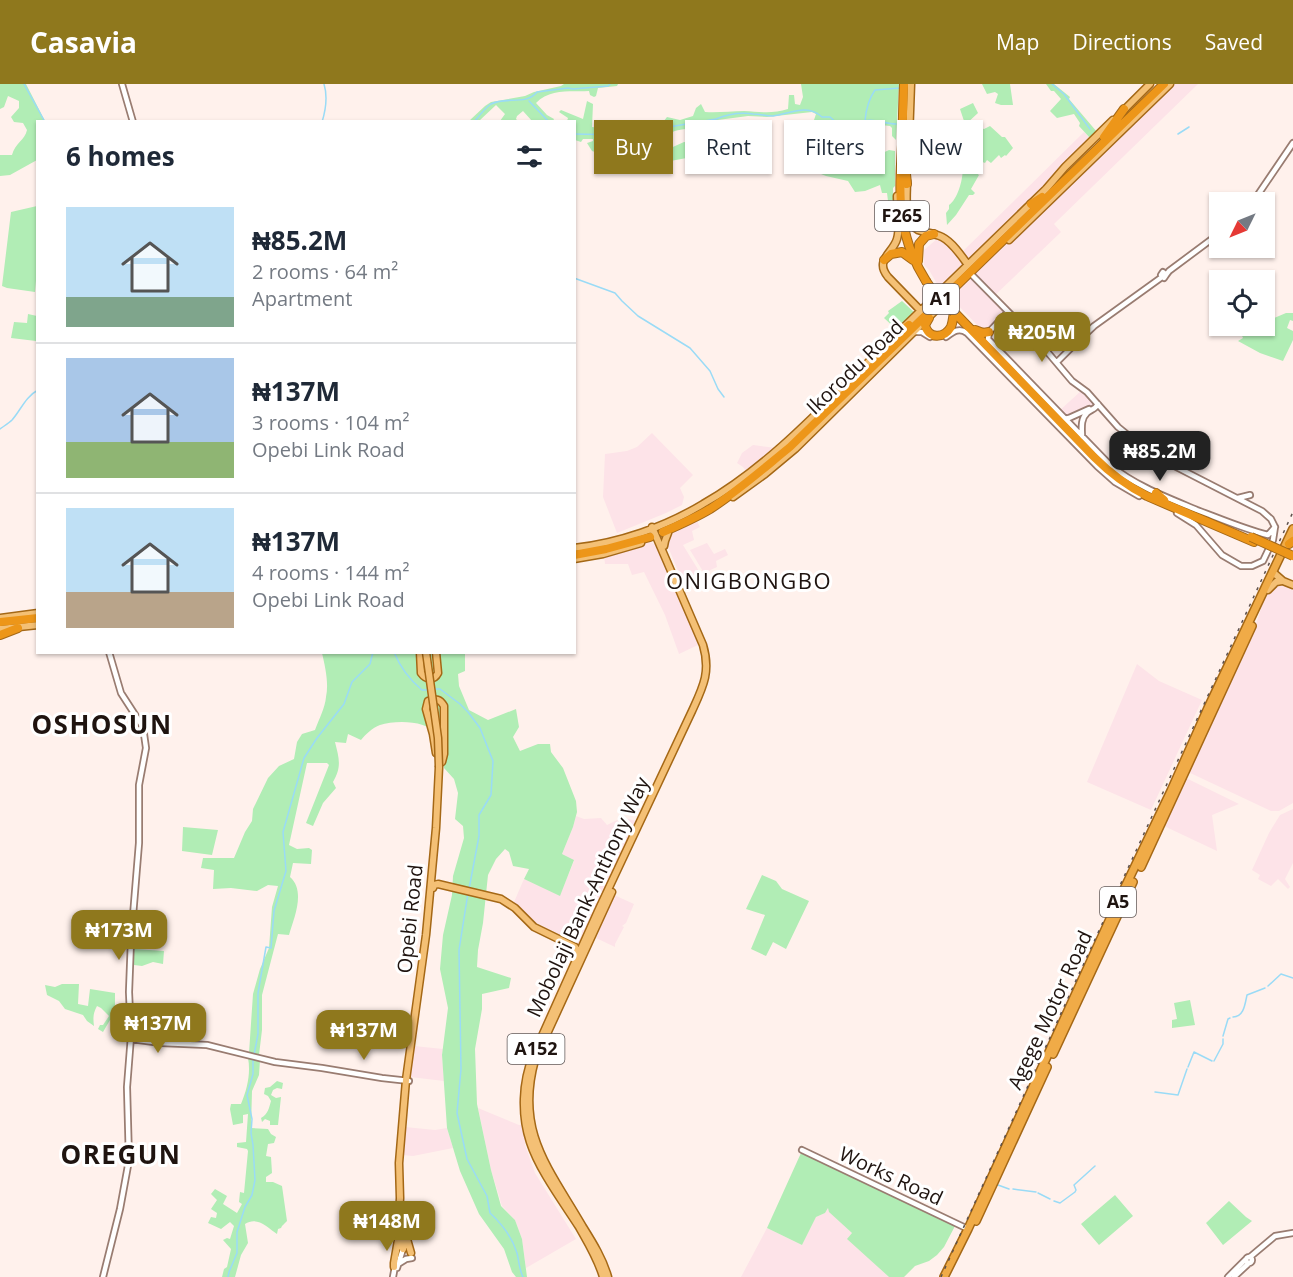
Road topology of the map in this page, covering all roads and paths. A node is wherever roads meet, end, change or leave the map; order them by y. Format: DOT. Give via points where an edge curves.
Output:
graph roads {
  1 [pos="121,84"];
  2 [pos="906,84"];
  3 [pos="1150,84"];
  4 [pos="1162,84"];
  5 [pos="1170,84"];
  6 [pos="1124,109"];
  7 [pos="131,120"];
  8 [pos="905,120"];
  9 [pos="1123,124"];
  10 [pos="1106,141"];
  11 [pos="1293,143"];
  12 [pos="902,174"];
  13 [pos="903,174"];
  14 [pos="904,174"];
  15 [pos="905,174"];
  16 [pos="1069,179"];
  17 [pos="1260,192"];
  18 [pos="1042,197"];
  19 [pos="1031,204"];
  20 [pos="934,234"];
  21 [pos="994,240"];
  22 [pos="1209,241"];
  23 [pos="998,250"];
  24 [pos="983,256"];
  25 [pos="884,260"];
  26 [pos="916,261"];
  27 [pos="968,265"];
  28 [pos="972,275"];
  29 [pos="951,283"];
  30 [pos="946,292"];
  31 [pos="940,308"];
  32 [pos="954,310"];
  33 [pos="921,311"];
  34 [pos="1008,312"];
  35 [pos="929,318"];
  36 [pos="1017,320"];
  37 [pos="913,323"];
  38 [pos="975,330"];
  39 [pos="914,332"];
  40 [pos="989,332"];
  41 [pos="895,336"];
  42 [pos="983,346"];
  43 [pos="894,353"];
  44 [pos="1008,362"];
  45 [pos="1057,362"];
  46 [pos="877,363"];
  47 [pos="825,404"];
  48 [pos="835,404"];
  49 [pos="1098,408"];
  50 [pos="822,417"];
  51 [pos="1064,419"];
  52 [pos="1082,437"];
  53 [pos="1238,498"];
  54 [pos="1159,500"];
  55 [pos="1253,506"];
  56 [pos="1275,527"];
  57 [pos="1293,529"];
  58 [pos="656,532"];
  59 [pos="1293,534"];
  60 [pos="1268,535"];
  61 [pos="1272,543"];
  62 [pos="1291,543"];
  63 [pos="662,546"];
  64 [pos="576,553"];
  65 [pos="1293,558"];
  66 [pos="1275,574"];
  67 [pos="1283,581"];
  68 [pos="1293,585"];
  69 [pos="1268,590"];
  70 [pos="36,619"];
  71 [pos="36,620"];
  72 [pos="0,622"];
  73 [pos="18,628"];
  74 [pos="0,635"];
  75 [pos="112,654"];
  76 [pos="420,654"];
  77 [pos="428,654"];
  78 [pos="436,654"];
  79 [pos="440,764"];
  80 [pos="433,880"];
  81 [pos="441,884"];
  82 [pos="433,888"];
  83 [pos="496,897"];
  84 [pos="600,913"];
  85 [pos="429,919"];
  86 [pos="585,941"];
  87 [pos="578,956"];
  88 [pos="132,1038"];
  89 [pos="405,1080"];
  90 [pos="802,1150"];
  91 [pos="551,1178"];
  92 [pos="968,1229"];
  93 [pos="1293,1234"];
  94 [pos="402,1235"];
  95 [pos="403,1249"];
  96 [pos="412,1256"];
  97 [pos="1250,1259"];
  98 [pos="396,1266"];
  99 [pos="104,1277"];
  100 [pos="394,1277"];
  101 [pos="605,1277"];
  102 [pos="944,1277"];
  103 [pos="949,1277"];
  104 [pos="1228,1277"];
  105 [pos="1234,1277"];
  1 -- 7 [label="main road"];
  2 -- 8 [label="highway, F265"];
  3 -- 6 [label="main road, Ikorodu Road"];
  4 -- 9 [label="highway, Ikorodu Road / A1"];
  4 -- 10 [label="highway, Ikorodu Road / A1"];
  5 -- 10 [label="main road, Ikorodu Road"];
  6 -- 10 [label="highway"];
  6 -- 19 [label="main road, Ikorodu Road"];
  9 -- 10 [label="highway"];
  9 -- 16 [label="highway, Ikorodu Road / A1"];
  10 -- 16 [label="main road, Ikorodu Road"];
  10 -- 18 [label="highway, Ikorodu Road / A1"];
  11 -- 17 [label="main road"];
  12 -- 25 [label="main road" via="897,202 898,232"];
  13 -- 26 [label="highway, F265" via="902,217"];
  14 -- 26 [label="highway, F265" via="906,224"];
  15 -- 20 [label="main road" via="911,224"];
  16 -- 23 [label="main road, Ikorodu Road"];
  16 -- 24 [label="highway, Ikorodu Road / A1"];
  18 -- 19 [label="highway"];
  18 -- 24 [label="highway, Ikorodu Road / A1"];
  19 -- 21 [label="main road, Ikorodu Road"];
  20 -- 26 [label="highway" via="919,244"];
  20 -- 27 [label="main road" via="945,239"];
  21 -- 24 [label="highway"];
  21 -- 27 [label="main road, Ikorodu Road"];
  22 -- 45 [label="main road" via="1094,326"];
  23 -- 24 [label="highway"];
  23 -- 28 [label="main road, Ikorodu Road"];
  24 -- 30 [label="highway, Ikorodu Road / A1"];
  25 -- 26 [label="highway" via="902,252"];
  25 -- 33 [label="main road" via="884,273"];
  26 -- 32 [label="highway, F265, bridge"];
  27 -- 29 [label="main road, Ikorodu Road"];
  28 -- 31 [label="main road, Ikorodu Road"];
  28 -- 34 [label="main road"];
  28 -- 36 [label="main road"];
  29 -- 30 [label="highway"];
  29 -- 33 [label="main road, Ikorodu Road"];
  30 -- 31 [label="highway"];
  30 -- 37 [label="highway, Ikorodu Road / A1"];
  30 -- 46 [label="highway, Ikorodu Road / A1"];
  31 -- 35 [label="main road, Ikorodu Road"];
  32 -- 35 [label="highway" via="951,326 939,336 926,329"];
  32 -- 38 [label="highway, F265"];
  32 -- 42 [label="highway, F265"];
  33 -- 41 [label="main road, Ikorodu Road"];
  34 -- 36 [label="main road"];
  34 -- 40 [label="main road"];
  35 -- 39 [label="main road, Ikorodu Road"];
  36 -- 45 [label="main road"];
  37 -- 41 [label="highway"];
  37 -- 50 [label="highway, Ikorodu Road / A1"];
  38 -- 40 [label="highway"];
  38 -- 44 [label="highway, F265"];
  39 -- 42 [label="main road" via="938,339 962,330"];
  39 -- 43 [label="main road, Ikorodu Road"];
  40 -- 44 [label="main road" via="988,339"];
  41 -- 47 [label="main road, Ikorodu Road"];
  42 -- 54 [label="highway, F265" via="1106,469 1135,490"];
  43 -- 46 [label="highway"];
  43 -- 50 [label="main road, Ikorodu Road"];
  44 -- 51 [label="main road"];
  44 -- 54 [label="highway, F265" via="1107,466"];
  45 -- 49 [label="main road"];
  46 -- 48 [label="highway, Ikorodu Road / A1"];
  47 -- 50 [label="highway"];
  47 -- 58 [label="main road, Ikorodu Road" via="733,484"];
  48 -- 50 [label="highway"];
  48 -- 58 [label="highway, Ikorodu Road / A1" via="737,489 707,510"];
  49 -- 51 [label="main road"];
  49 -- 52 [label="main road" via="1083,418"];
  49 -- 53 [label="main road" via="1151,454"];
  50 -- 58 [label="highway, Ikorodu Road / A1" via="735,487"];
  51 -- 52 [label="main road"];
  52 -- 54 [label="main road" via="1116,471"];
  53 -- 55 [label="main road"];
  53 -- 55 [label="main road" via="1250,496"];
  54 -- 60 [label="main road"];
  54 -- 61 [label="main road" via="1196,525 1222,555 1240,566 1262,562"];
  54 -- 65 [label="highway, F265, bridge"];
  55 -- 56 [label="main road" via="1267,515"];
  56 -- 60 [label="main road"];
  56 -- 61 [label="main road"];
  57 -- 92 [label="highway, Agege Motor Road / A5"];
  58 -- 63 [label="main road" via="656,542"];
  58 -- 63 [label="main road" via="665,539"];
  58 -- 64 [label="highway, Ikorodu Road / A1"];
  59 -- 62 [label="highway, Agege Motor Road / A5"];
  60 -- 61 [label="main road"];
  62 -- 66 [label="highway, Agege Motor Road / A5"];
  63 -- 84 [label="main road, Mobolaji Bank-Anthony Way / A152" via="708,651 710,669 706,689"];
  66 -- 67 [label="main road"];
  66 -- 69 [label="highway, Agege Motor Road / A5"];
  67 -- 68 [label="main road"];
  67 -- 69 [label="main road"];
  69 -- 103 [label="highway, Agege Motor Road / A5"];
  70 -- 72 [label="highway"];
  71 -- 73 [label="main road"];
  72 -- 73 [label="main road"];
  73 -- 74 [label="highway"];
  75 -- 88 [label="main road" via="124,693 143,720 149,748 141,785 142,849 133,940"];
  76 -- 78 [label="main road" via="421,673 430,679 438,673"];
  77 -- 79 [label="main road, bridge"];
  79 -- 79 [label="main road, bridge" via="444,754 444,706 434,699 428,701 426,709"];
  79 -- 80 [label="main road, Opebi Road"];
  79 -- 85 [label="main road, Opebi Road"];
  80 -- 81 [label="main road"];
  80 -- 82 [label="main road, Opebi Road"];
  81 -- 82 [label="main road"];
  81 -- 83 [label="main road"];
  82 -- 85 [label="main road, Opebi Road"];
  83 -- 86 [label="main road" via="513,903 541,928 576,945"];
  83 -- 87 [label="main road" via="513,906 534,927 575,947"];
  84 -- 86 [label="main road, Mobolaji Bank-Anthony Way / A152"];
  84 -- 91 [label="main road, Mobolaji Bank-Anthony Way / A152" via="535,1060 530,1082 531,1129"];
  85 -- 89 [label="main road, Opebi Road"];
  86 -- 87 [label="main road, Mobolaji Bank-Anthony Way / A152"];
  87 -- 91 [label="main road, Mobolaji Bank-Anthony Way / A152" via="528,1067 525,1083 529,1139"];
  88 -- 89 [label="main road" via="207,1045 268,1061"];
  88 -- 99 [label="main road" via="129,1170"];
  89 -- 94 [label="main road, Opebi Road"];
  89 -- 94 [label="main road, Opebi Road" via="399,1167"];
  90 -- 92 [label="main road, Works Road"];
  91 -- 101 [label="main road, Mobolaji Bank-Anthony Way / A152"];
  92 -- 102 [label="highway, Agege Motor Road / A5"];
  93 -- 97 [label="main road" via="1273,1240"];
  94 -- 95 [label="main road, Opebi Road"];
  94 -- 96 [label="main road"];
  94 -- 98 [label="main road"];
  95 -- 98 [label="main road" via="398,1252"];
  96 -- 98 [label="main road"];
  97 -- 104 [label="main road"];
  97 -- 105 [label="main road"];
  98 -- 100 [label="main road"];
}
